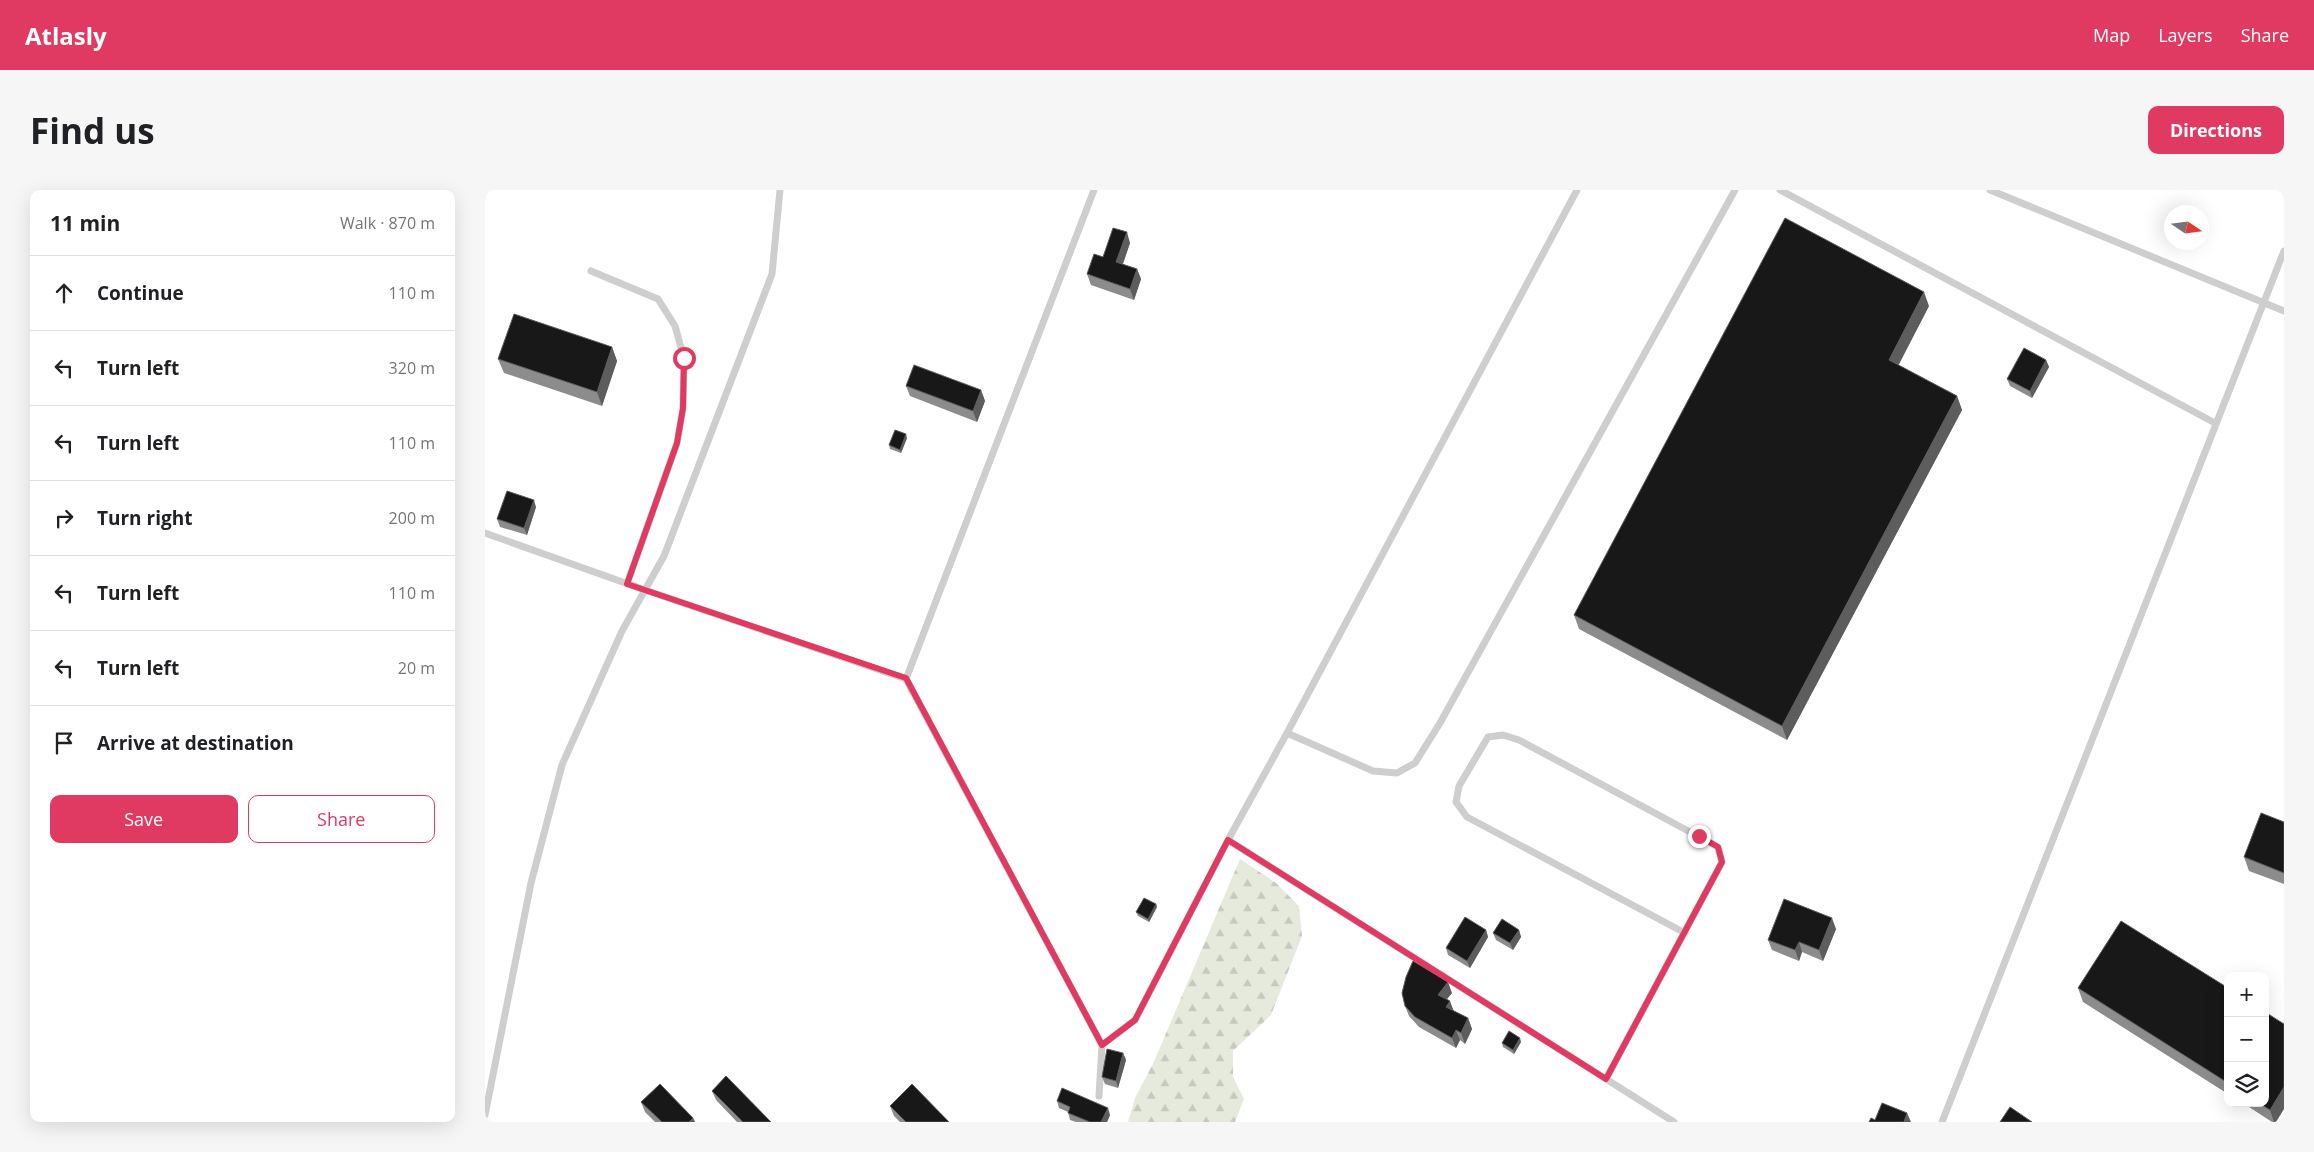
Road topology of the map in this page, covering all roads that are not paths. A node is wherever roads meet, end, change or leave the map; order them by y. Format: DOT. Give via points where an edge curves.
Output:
graph roads {
  1 [pos="780,190"];
  2 [pos="1094,190"];
  3 [pos="1577,190"];
  4 [pos="1735,190"];
  5 [pos="1780,190"];
  6 [pos="1989,190"];
  7 [pos="2284,251"];
  8 [pos="591,271"];
  9 [pos="2263,302"];
  10 [pos="2284,311"];
  11 [pos="2215,423"];
  12 [pos="485,533"];
  13 [pos="627,584"];
  14 [pos="645,590"];
  15 [pos="906,678"];
  16 [pos="1287,733"];
  17 [pos="1228,840"];
  18 [pos="1685,933"];
  19 [pos="1102,1045"];
  20 [pos="1606,1079"];
  21 [pos="1099,1096"];
  22 [pos="485,1115"];
  23 [pos="1674,1122"];
  24 [pos="1942,1122"];
  1 -- 14 [label="lane" via="772,274 664,556"];
  2 -- 15 [label="lane"];
  3 -- 16 [label="lane"];
  4 -- 16 [label="lane" via="1450,706 1415,763 1397,773 1373,771"];
  5 -- 11 [label="lane"];
  6 -- 9 [label="lane"];
  7 -- 9 [label="lane"];
  8 -- 13 [label="lane" via="658,299 675,326 684,358 683,408 677,443"];
  9 -- 10 [label="lane"];
  9 -- 11 [label="lane"];
  11 -- 24 [label="lane"];
  12 -- 13 [label="lane"];
  13 -- 14 [label="lane"];
  14 -- 15 [label="lane"];
  14 -- 22 [label="lane" via="562,765 531,883"];
  15 -- 19 [label="lane"];
  16 -- 17 [label="lane"];
  17 -- 19 [label="lane" via="1135,1020"];
  17 -- 20 [label="lane"];
  18 -- 18 [label="lane" via="1722,862 1718,847 1519,740 1503,735 1488,737 1459,786 1456,802 1467,817"];
  18 -- 20 [label="lane"];
  19 -- 21 [label="lane"];
  20 -- 23 [label="lane"];
}
